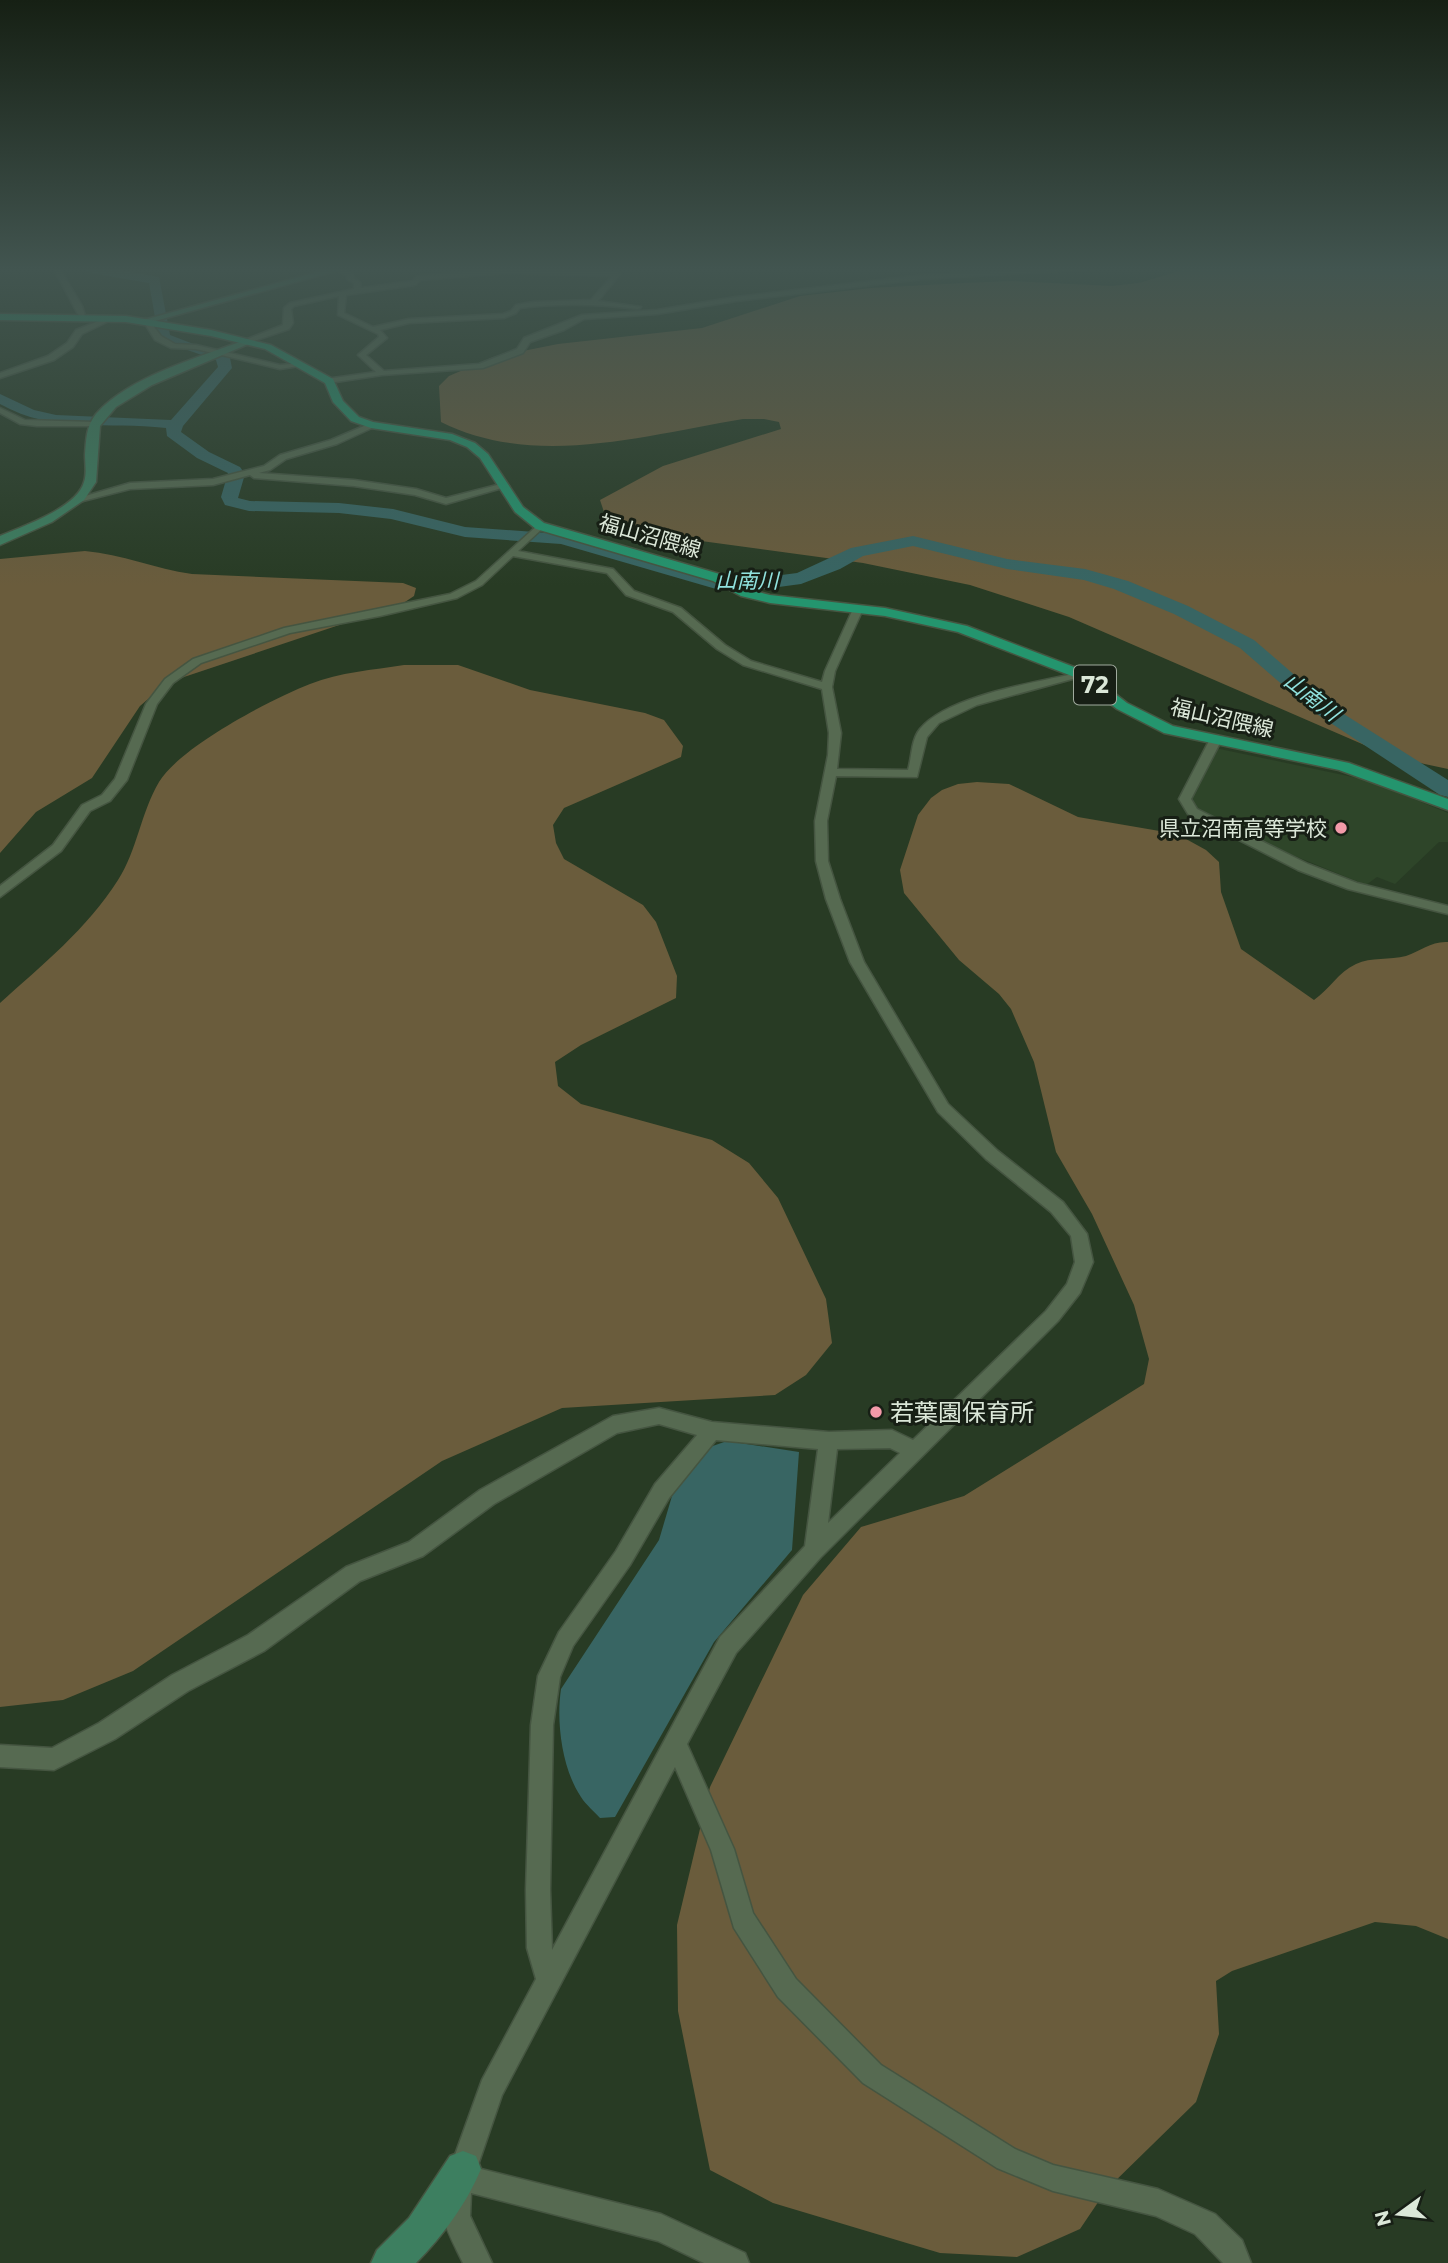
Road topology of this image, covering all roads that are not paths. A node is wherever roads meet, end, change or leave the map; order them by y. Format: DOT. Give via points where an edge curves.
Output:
graph roads {
  1 [pos="173,375"];
  2 [pos="318,375"];
  3 [pos="372,375"];
  4 [pos="330,381"];
  5 [pos="0,410"];
  6 [pos="97,421"];
  7 [pos="371,425"];
  8 [pos="241,475"];
  9 [pos="505,486"];
  10 [pos="79,499"];
  11 [pos="540,526"];
  12 [pos="0,541"];
  13 [pos="511,553"];
  14 [pos="858,609"];
  15 [pos="1082,675"];
  16 [pos="827,687"];
  17 [pos="1215,741"];
  18 [pos="831,772"];
  19 [pos="1448,805"];
  20 [pos="0,893"];
  21 [pos="1448,910"];
  22 [pos="712,1430"];
  23 [pos="829,1441"];
  24 [pos="915,1451"];
  25 [pos="814,1550"];
  26 [pos="675,1741"];
  27 [pos="0,1756"];
  28 [pos="550,1982"];
  29 [pos="461,2173"];
  30 [pos="390,2263"];
  31 [pos="478,2263"];
  32 [pos="735,2263"];
  33 [pos="1237,2263"];
  1 -- 6 [label="street" via="122,398"];
  2 -- 4 [label="main road"];
  3 -- 4 [label="street"];
  4 -- 7 [label="main road, 福山沼隈線 / 72" via="345,411"];
  5 -- 6 [label="street" via="23,422"];
  6 -- 10 [label="street" via="91,481"];
  7 -- 8 [label="street"];
  7 -- 9 [label="main road, 福山沼隈線 / 72" via="452,437 471,445"];
  8 -- 9 [label="street" via="354,482 446,501"];
  8 -- 10 [label="street" via="214,482 130,486"];
  9 -- 11 [label="main road, 福山沼隈線 / 72" via="519,509"];
  10 -- 12 [label="street"];
  11 -- 13 [label="street"];
  11 -- 14 [label="main road, 福山沼隈線 / 72" via="770,599"];
  13 -- 16 [label="street" via="610,571 630,593 677,610 747,663"];
  13 -- 20 [label="street" via="479,583 453,596 288,630 197,661 169,681 152,704 121,780 106,798 86,808 57,848"];
  14 -- 15 [label="main road, 福山沼隈線 / 72" via="962,629"];
  14 -- 16 [label="street"];
  15 -- 17 [label="main road, 福山沼隈線 / 72" via="1144,720"];
  15 -- 18 [label="street" via="953,710 922,734 913,774"];
  16 -- 18 [label="street" via="835,733"];
  17 -- 19 [label="main road, 福山沼隈線 / 72" via="1343,766"];
  17 -- 21 [label="street" via="1185,799 1192,811 1303,867 1353,886"];
  18 -- 24 [label="street" via="821,821 822,861 857,962 943,1108 1057,1207 1079,1234 1084,1262 1074,1288 1052,1316"];
  22 -- 23 [label="street"];
  22 -- 27 [label="street" via="659,1416 613,1425 487,1497 416,1549 353,1574 256,1643 180,1682 107,1731 54,1759"];
  22 -- 28 [label="street" via="662,1491 624,1558 566,1639 549,1676 542,1725 538,1890 539,1948"];
  23 -- 24 [label="street" via="892,1439"];
  23 -- 25 [label="street"];
  24 -- 25 [label="street"];
  25 -- 26 [label="street" via="728,1645"];
  26 -- 28 [label="street"];
  26 -- 33 [label="street" via="722,1849 743,1919 788,1988 872,2074 1006,2159 1053,2178 1158,2203 1205,2224 1232,2250"];
  28 -- 29 [label="street" via="491,2089"];
  29 -- 30 [label="street" via="422,2231"];
  29 -- 31 [label="street" via="456,2217"];
  29 -- 32 [label="street" via="661,2228"];
}
